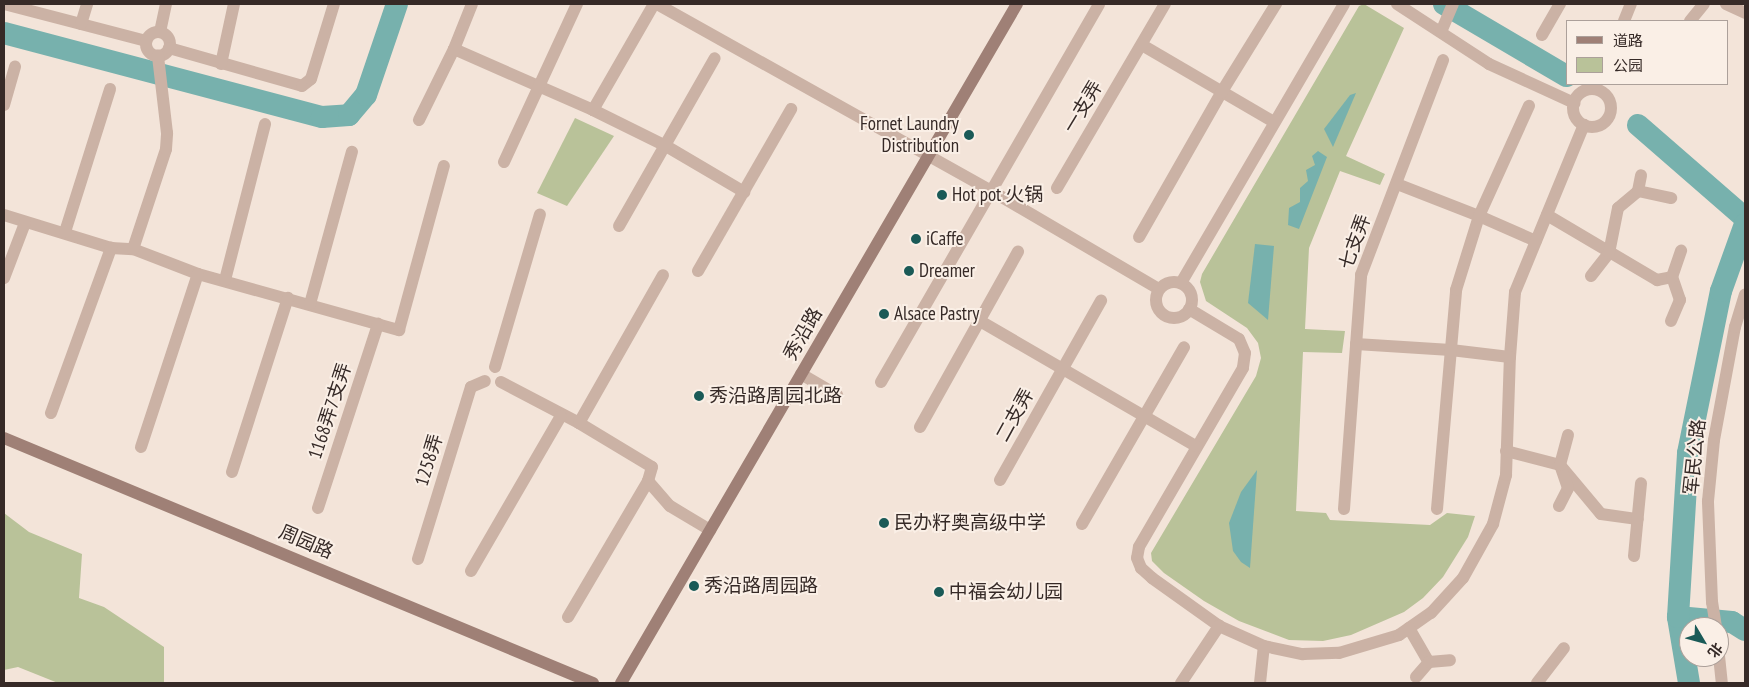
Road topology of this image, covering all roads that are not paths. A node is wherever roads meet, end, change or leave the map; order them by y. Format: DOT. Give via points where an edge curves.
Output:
graph roads {
  1 [pos="4,4"];
  2 [pos="87,4"];
  3 [pos="166,4"];
  4 [pos="234,4"];
  5 [pos="334,4"];
  6 [pos="472,4"];
  7 [pos="577,4"];
  8 [pos="656,4"];
  9 [pos="1017,4"];
  10 [pos="1166,4"];
  11 [pos="1276,4"];
  12 [pos="1344,4"];
  13 [pos="1397,4"];
  14 [pos="1560,4"];
  15 [pos="1631,4"];
  16 [pos="1704,4"];
  17 [pos="1726,4"];
  18 [pos="1093,6"];
  19 [pos="1451,8"];
  20 [pos="1745,13"];
  21 [pos="1624,20"];
  22 [pos="1691,20"];
  23 [pos="81,24"];
  24 [pos="160,32"];
  25 [pos="1441,32"];
  26 [pos="1542,35"];
  27 [pos="146,41"];
  28 [pos="1142,45"];
  29 [pos="169,48"];
  30 [pos="454,49"];
  31 [pos="715,58"];
  32 [pos="1443,60"];
  33 [pos="158,61"];
  34 [pos="220,64"];
  35 [pos="15,67"];
  36 [pos="540,87"];
  37 [pos="1598,87"];
  38 [pos="110,88"];
  39 [pos="1221,93"];
  40 [pos="1574,103"];
  41 [pos="4,105"];
  42 [pos="1529,106"];
  43 [pos="792,109"];
  44 [pos="593,110"];
  45 [pos="419,120"];
  46 [pos="1274,122"];
  47 [pos="265,124"];
  48 [pos="1584,125"];
  49 [pos="666,146"];
  50 [pos="352,152"];
  51 [pos="928,156"];
  52 [pos="504,162"];
  53 [pos="444,166"];
  54 [pos="1641,175"];
  55 [pos="1397,184"];
  56 [pos="1057,188"];
  57 [pos="990,190"];
  58 [pos="1638,191"];
  59 [pos="744,192"];
  60 [pos="1671,198"];
  61 [pos="540,214"];
  62 [pos="4,215"];
  63 [pos="1547,215"];
  64 [pos="1479,216"];
  65 [pos="25,223"];
  66 [pos="619,226"];
  67 [pos="65,232"];
  68 [pos="1139,237"];
  69 [pos="1536,241"];
  70 [pos="111,248"];
  71 [pos="134,249"];
  72 [pos="1681,251"];
  73 [pos="1018,252"];
  74 [pos="1609,253"];
  75 [pos="698,270"];
  76 [pos="198,274"];
  77 [pos="663,275"];
  78 [pos="1591,276"];
  79 [pos="1672,277"];
  80 [pos="4,278"];
  81 [pos="225,280"];
  82 [pos="1181,283"];
  83 [pos="1159,288"];
  84 [pos="1745,295"];
  85 [pos="288,298"];
  86 [pos="1101,301"];
  87 [pos="310,304"];
  88 [pos="1190,309"];
  89 [pos="980,321"];
  90 [pos="1671,321"];
  91 [pos="378,324"];
  92 [pos="1356,344"];
  93 [pos="1184,347"];
  94 [pos="1451,350"];
  95 [pos="1510,357"];
  96 [pos="495,367"];
  97 [pos="1063,368"];
  98 [pos="801,374"];
  99 [pos="485,381"];
  100 [pos="501,382"];
  101 [pos="881,382"];
  102 [pos="837,395"];
  103 [pos="51,413"];
  104 [pos="1145,415"];
  105 [pos="561,416"];
  106 [pos="579,423"];
  107 [pos="920,427"];
  108 [pos="1568,435"];
  109 [pos="4,438"];
  110 [pos="1196,446"];
  111 [pos="141,447"];
  112 [pos="1506,451"];
  113 [pos="1560,465"];
  114 [pos="232,472"];
  115 [pos="1000,480"];
  116 [pos="648,481"];
  117 [pos="1641,483"];
  118 [pos="1559,506"];
  119 [pos="318,508"];
  120 [pos="1344,509"];
  121 [pos="1437,509"];
  122 [pos="1638,519"];
  123 [pos="1082,524"];
  124 [pos="710,530"];
  125 [pos="1634,556"];
  126 [pos="418,559"];
  127 [pos="471,571"];
  128 [pos="568,617"];
  129 [pos="1714,617"];
  130 [pos="1219,626"];
  131 [pos="1409,628"];
  132 [pos="1264,646"];
  133 [pos="1564,648"];
  134 [pos="1450,660"];
  135 [pos="1429,662"];
  136 [pos="1720,667"];
  137 [pos="1416,677"];
  138 [pos="593,683"];
  139 [pos="621,683"];
  140 [pos="1181,683"];
  141 [pos="1260,683"];
  142 [pos="1537,683"];
  143 [pos="1722,683"];
  1 -- 23 [label="street"];
  2 -- 23 [label="street"];
  3 -- 24 [label="street"];
  4 -- 34 [label="street"];
  5 -- 34 [label="street" via="311,79 302,86"];
  6 -- 30 [label="street"];
  7 -- 36 [label="street"];
  8 -- 44 [label="street"];
  8 -- 51 [label="street"];
  9 -- 51 [label="main road, 秀沿路"];
  10 -- 28 [label="street, 一支弄"];
  11 -- 39 [label="street"];
  12 -- 46 [label="street"];
  13 -- 25 [label="street"];
  14 -- 26 [label="street"];
  15 -- 21 [label="street"];
  16 -- 22 [label="street"];
  17 -- 20 [label="street"];
  18 -- 57 [label="street"];
  19 -- 25 [label="street"];
  23 -- 27 [label="street"];
  24 -- 27 [label="street" via="150,34"];
  24 -- 29 [label="street" via="167,36"];
  25 -- 40 [label="street" via="1489,64"];
  27 -- 33 [label="street" via="148,50"];
  28 -- 39 [label="street"];
  28 -- 56 [label="street, 一支弄"];
  29 -- 33 [label="street"];
  29 -- 34 [label="street"];
  30 -- 36 [label="street"];
  30 -- 45 [label="street"];
  31 -- 49 [label="street"];
  32 -- 55 [label="street, 七支弄"];
  33 -- 71 [label="street" via="166,148"];
  35 -- 41 [label="street"];
  36 -- 44 [label="street"];
  36 -- 52 [label="street"];
  37 -- 40 [label="street" via="1584,91"];
  37 -- 48 [label="street" via="1608,98 1611,111 1603,124 1594,127"];
  38 -- 67 [label="street"];
  39 -- 46 [label="street"];
  39 -- 68 [label="street"];
  40 -- 48 [label="street" via="1574,113"];
  42 -- 64 [label="street"];
  43 -- 59 [label="street"];
  44 -- 49 [label="street"];
  46 -- 82 [label="street"];
  47 -- 81 [label="street"];
  48 -- 63 [label="street"];
  49 -- 59 [label="street"];
  49 -- 66 [label="street"];
  50 -- 87 [label="street"];
  51 -- 57 [label="street"];
  51 -- 98 [label="main road, 秀沿路"];
  53 -- 91 [label="street" via="399,330"];
  54 -- 58 [label="street"];
  55 -- 64 [label="street"];
  55 -- 92 [label="street, 七支弄" via="1361,275"];
  57 -- 83 [label="street"];
  57 -- 101 [label="street"];
  58 -- 60 [label="street"];
  58 -- 74 [label="street" via="1618,208"];
  59 -- 75 [label="street"];
  61 -- 96 [label="street"];
  62 -- 65 [label="street"];
  63 -- 69 [label="street"];
  63 -- 74 [label="street"];
  64 -- 69 [label="street"];
  64 -- 94 [label="street" via="1456,290"];
  65 -- 67 [label="street"];
  65 -- 80 [label="street"];
  67 -- 70 [label="street"];
  69 -- 95 [label="street" via="1515,292"];
  70 -- 71 [label="street"];
  70 -- 103 [label="street"];
  71 -- 76 [label="street"];
  72 -- 79 [label="street"];
  73 -- 89 [label="street"];
  74 -- 78 [label="street"];
  74 -- 79 [label="street" via="1657,280"];
  76 -- 81 [label="street"];
  76 -- 111 [label="street"];
  77 -- 106 [label="street"];
  79 -- 90 [label="street" via="1680,300"];
  81 -- 85 [label="street"];
  82 -- 83 [label="street" via="1174,282"];
  82 -- 88 [label="street" via="1190,293"];
  83 -- 88 [label="street" via="1156,303 1165,316 1175,318"];
  84 -- 129 [label="street, 军民公路" via="1735,327 1714,440 1708,502"];
  85 -- 87 [label="street"];
  85 -- 114 [label="street"];
  86 -- 97 [label="street, 二支弄"];
  87 -- 91 [label="street"];
  88 -- 110 [label="street" via="1239,339 1245,353 1243,368"];
  89 -- 97 [label="street"];
  89 -- 107 [label="street"];
  91 -- 119 [label="street, 1168弄7支弄"];
  92 -- 94 [label="street"];
  92 -- 120 [label="street, 七支弄"];
  93 -- 104 [label="street"];
  94 -- 95 [label="street"];
  94 -- 121 [label="street"];
  95 -- 112 [label="street"];
  96 -- 99 [label="street" via="486,371"];
  96 -- 100 [label="street" via="501,371"];
  97 -- 104 [label="street"];
  97 -- 115 [label="street, 二支弄"];
  98 -- 102 [label="street"];
  98 -- 124 [label="main road, 秀沿路"];
  99 -- 100 [label="street" via="494,386"];
  99 -- 126 [label="street, 1258弄" via="471,387"];
  100 -- 105 [label="street"];
  104 -- 110 [label="street"];
  104 -- 123 [label="street"];
  105 -- 106 [label="street"];
  105 -- 127 [label="street"];
  106 -- 116 [label="street" via="652,467"];
  108 -- 113 [label="street"];
  109 -- 138 [label="main road, 周园路"];
  110 -- 130 [label="street" via="1139,547 1137,558 1141,568 1152,578"];
  112 -- 113 [label="street"];
  112 -- 131 [label="street" via="1506,475 1489,532 1463,578 1431,613"];
  113 -- 118 [label="street" via="1568,488"];
  113 -- 122 [label="street" via="1601,514"];
  116 -- 124 [label="street" via="670,506"];
  116 -- 128 [label="street"];
  117 -- 122 [label="street"];
  122 -- 125 [label="street"];
  124 -- 139 [label="main road, 秀沿路"];
  130 -- 132 [label="street"];
  130 -- 140 [label="street"];
  131 -- 132 [label="street" via="1399,635 1339,653 1303,654"];
  131 -- 135 [label="street"];
  132 -- 141 [label="street"];
  133 -- 142 [label="street"];
  134 -- 135 [label="street"];
  135 -- 137 [label="street"];
  136 -- 143 [label="street"];
}
